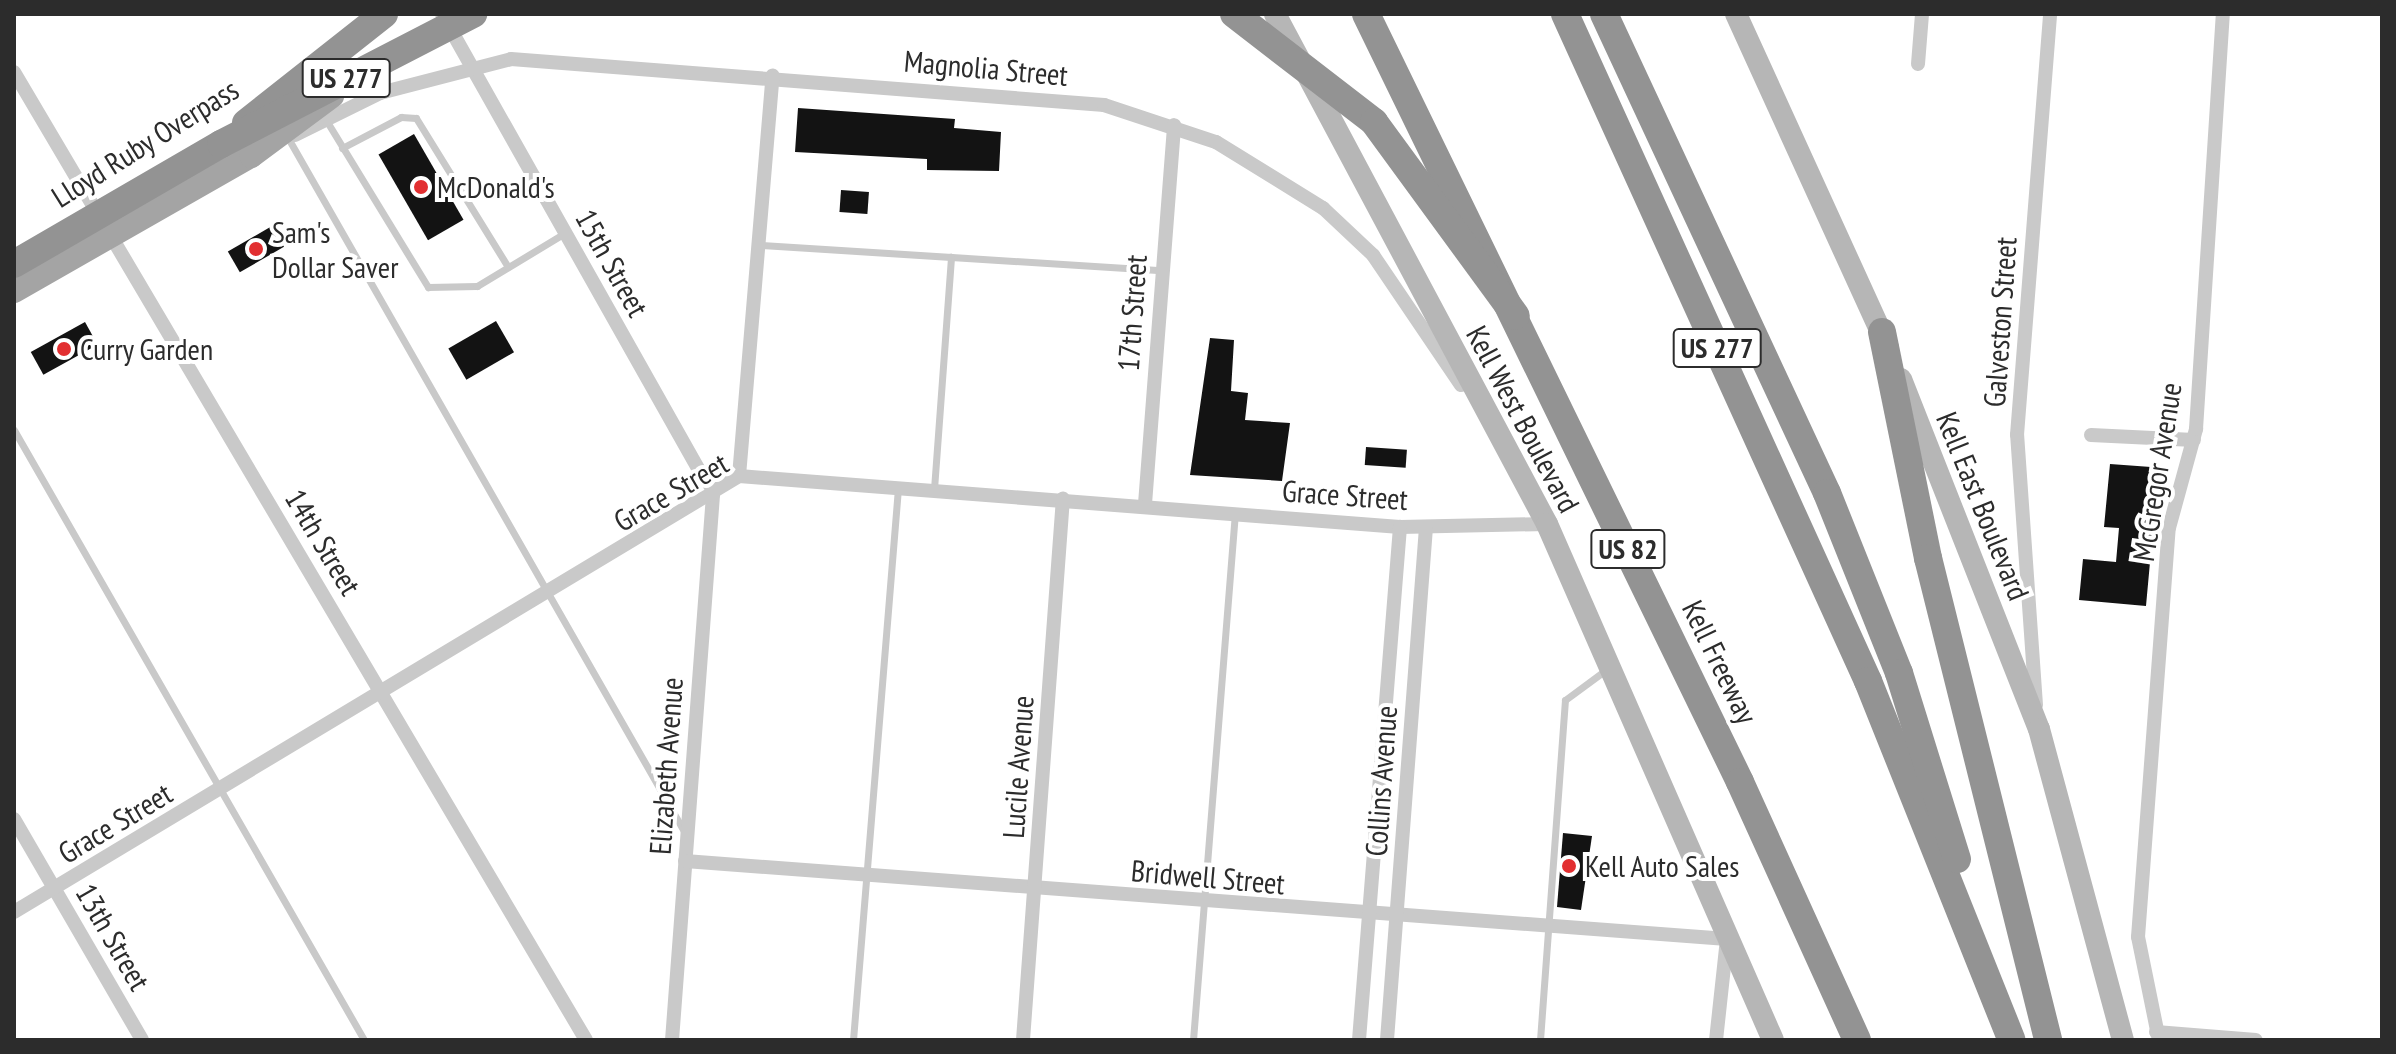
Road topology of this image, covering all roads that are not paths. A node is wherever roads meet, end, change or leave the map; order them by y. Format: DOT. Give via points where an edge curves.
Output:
graph roads {
  1 [pos="384,14"];
  2 [pos="443,14"];
  3 [pos="473,14"];
  4 [pos="1234,14"];
  5 [pos="1275,14"];
  6 [pos="1366,14"];
  7 [pos="1565,14"];
  8 [pos="1604,14"];
  9 [pos="1736,14"];
  10 [pos="1922,14"];
  11 [pos="2050,14"];
  12 [pos="2223,14"];
  13 [pos="1918,64"];
  14 [pos="471,65"];
  15 [pos="14,72"];
  16 [pos="773,75"];
  17 [pos="326,120"];
  18 [pos="1174,125"];
  19 [pos="288,138"];
  20 [pos="221,144"];
  21 [pos="342,148"];
  22 [pos="251,156"];
  23 [pos="566,233"];
  24 [pos="108,238"];
  25 [pos="761,245"];
  26 [pos="951,257"];
  27 [pos="14,264"];
  28 [pos="508,267"];
  29 [pos="1161,270"];
  30 [pos="14,291"];
  31 [pos="1516,316"];
  32 [pos="1882,332"];
  33 [pos="14,430"];
  34 [pos="2091,435"];
  35 [pos="2194,440"];
  36 [pos="739,476"];
  37 [pos="898,483"];
  38 [pos="934,489"];
  39 [pos="713,495"];
  40 [pos="1063,498"];
  41 [pos="1145,504"];
  42 [pos="1235,512"];
  43 [pos="1547,524"];
  44 [pos="1400,527"];
  45 [pos="1426,527"];
  46 [pos="551,594"];
  47 [pos="1609,668"];
  48 [pos="384,694"];
  49 [pos="2039,729"];
  50 [pos="223,790"];
  51 [pos="14,819"];
  52 [pos="687,836"];
  53 [pos="685,861"];
  54 [pos="867,876"];
  55 [pos="55,889"];
  56 [pos="1036,889"];
  57 [pos="1204,903"];
  58 [pos="14,912"];
  59 [pos="1369,916"];
  60 [pos="1397,918"];
  61 [pos="1548,928"];
  62 [pos="1727,939"];
  63 [pos="2158,1036"];
  64 [pos="142,1040"];
  65 [pos="364,1040"];
  66 [pos="586,1040"];
  67 [pos="672,1040"];
  68 [pos="853,1040"];
  69 [pos="1023,1040"];
  70 [pos="1193,1040"];
  71 [pos="1359,1040"];
  72 [pos="1387,1040"];
  73 [pos="1540,1040"];
  74 [pos="1716,1040"];
  75 [pos="1773,1040"];
  76 [pos="1857,1040"];
  77 [pos="2012,1040"];
  78 [pos="2048,1040"];
  79 [pos="2123,1040"];
  80 [pos="2256,1040"];
  1 -- 20 [label="highway, Lloyd Ruby Overpass, bridge"];
  2 -- 14 [label="street, 15th Street"];
  2 -- 22 [label="main road"];
  3 -- 20 [label="highway, US 277, bridge"];
  4 -- 31 [label="highway, bridge" via="1374,122"];
  5 -- 43 [label="main road, Kell West Boulevard"];
  6 -- 31 [label="highway, US 82, bridge"];
  7 -- 77 [label="highway, US 277" via="1868,681"];
  8 -- 77 [label="highway" via="1827,493 1899,673"];
  9 -- 32 [label="main road, Kell East Boulevard"];
  10 -- 13 [label="street"];
  11 -- 49 [label="street, Galveston Street" via="2017,435"];
  12 -- 35 [label="street, McGregor Avenue"];
  14 -- 16 [label="street, Magnolia Street" via="511,59"];
  14 -- 17 [label="street, Magnolia Street" via="380,93"];
  14 -- 23 [label="street, 15th Street"];
  15 -- 24 [label="street, 14th Street"];
  16 -- 18 [label="street, Magnolia Street" via="1104,105"];
  16 -- 25 [label="street"];
  17 -- 19 [label="street, Magnolia Street"];
  17 -- 21 [label="lane"];
  18 -- 29 [label="street, 17th Street"];
  18 -- 43 [label="street, Magnolia Street" via="1323,208 1373,255"];
  19 -- 22 [label="street, Magnolia Street"];
  19 -- 46 [label="lane"];
  20 -- 27 [label="highway, Lloyd Ruby Overpass / US 277, bridge"];
  21 -- 28 [label="lane" via="428,287 477,286"];
  21 -- 28 [label="lane" via="401,117 416,118"];
  22 -- 24 [label="main road"];
  23 -- 28 [label="lane"];
  23 -- 39 [label="street, 15th Street"];
  24 -- 30 [label="main road"];
  24 -- 48 [label="street, 14th Street"];
  25 -- 26 [label="lane"];
  25 -- 36 [label="street"];
  26 -- 29 [label="lane"];
  26 -- 38 [label="lane"];
  29 -- 41 [label="street, 17th Street"];
  31 -- 76 [label="highway, Kell Freeway / US 82" via="1740,782"];
  32 -- 49 [label="main road, Kell East Boulevard"];
  32 -- 78 [label="highway" via="1928,558"];
  33 -- 50 [label="lane"];
  34 -- 35 [label="street"];
  35 -- 63 [label="street, McGregor Avenue" via="2169,528 2138,937"];
  36 -- 37 [label="street, Grace Street"];
  36 -- 39 [label="street, Grace Street"];
  37 -- 38 [label="street, Grace Street"];
  37 -- 54 [label="lane"];
  38 -- 40 [label="street, Grace Street"];
  39 -- 46 [label="street, Grace Street"];
  39 -- 52 [label="street, Elizabeth Avenue"];
  40 -- 41 [label="street, Grace Street"];
  40 -- 56 [label="street, Lucile Avenue"];
  41 -- 42 [label="street, Grace Street"];
  42 -- 44 [label="street, Grace Street"];
  42 -- 57 [label="lane"];
  43 -- 45 [label="street, Grace Street"];
  43 -- 47 [label="main road, Kell West Boulevard"];
  44 -- 45 [label="street, Grace Street"];
  44 -- 59 [label="street, Collins Avenue"];
  45 -- 60 [label="street, Collins Avenue"];
  46 -- 48 [label="street, Grace Street"];
  46 -- 52 [label="lane"];
  47 -- 61 [label="lane" via="1565,700"];
  47 -- 62 [label="main road, Kell West Boulevard"];
  48 -- 50 [label="street, Grace Street"];
  48 -- 66 [label="street, 14th Street"];
  49 -- 79 [label="main road, Kell East Boulevard"];
  50 -- 55 [label="street, Grace Street"];
  50 -- 65 [label="lane"];
  51 -- 55 [label="street, 13th Street"];
  52 -- 53 [label="street, Elizabeth Avenue"];
  53 -- 54 [label="street, Bridwell Street"];
  53 -- 67 [label="street, Elizabeth Avenue"];
  54 -- 56 [label="street, Bridwell Street"];
  54 -- 68 [label="lane"];
  55 -- 58 [label="street, Grace Street"];
  55 -- 64 [label="street, 13th Street"];
  56 -- 57 [label="street, Bridwell Street"];
  56 -- 69 [label="street, Lucile Avenue"];
  57 -- 59 [label="street, Bridwell Street"];
  57 -- 70 [label="lane"];
  59 -- 60 [label="street, Bridwell Street"];
  59 -- 71 [label="street, Collins Avenue"];
  60 -- 61 [label="street, Bridwell Street"];
  60 -- 72 [label="street, Collins Avenue"];
  61 -- 62 [label="street, Bridwell Street"];
  61 -- 73 [label="lane"];
  62 -- 74 [label="street"];
  62 -- 75 [label="main road, Kell West Boulevard"];
  63 -- 80 [label="street"];
}
